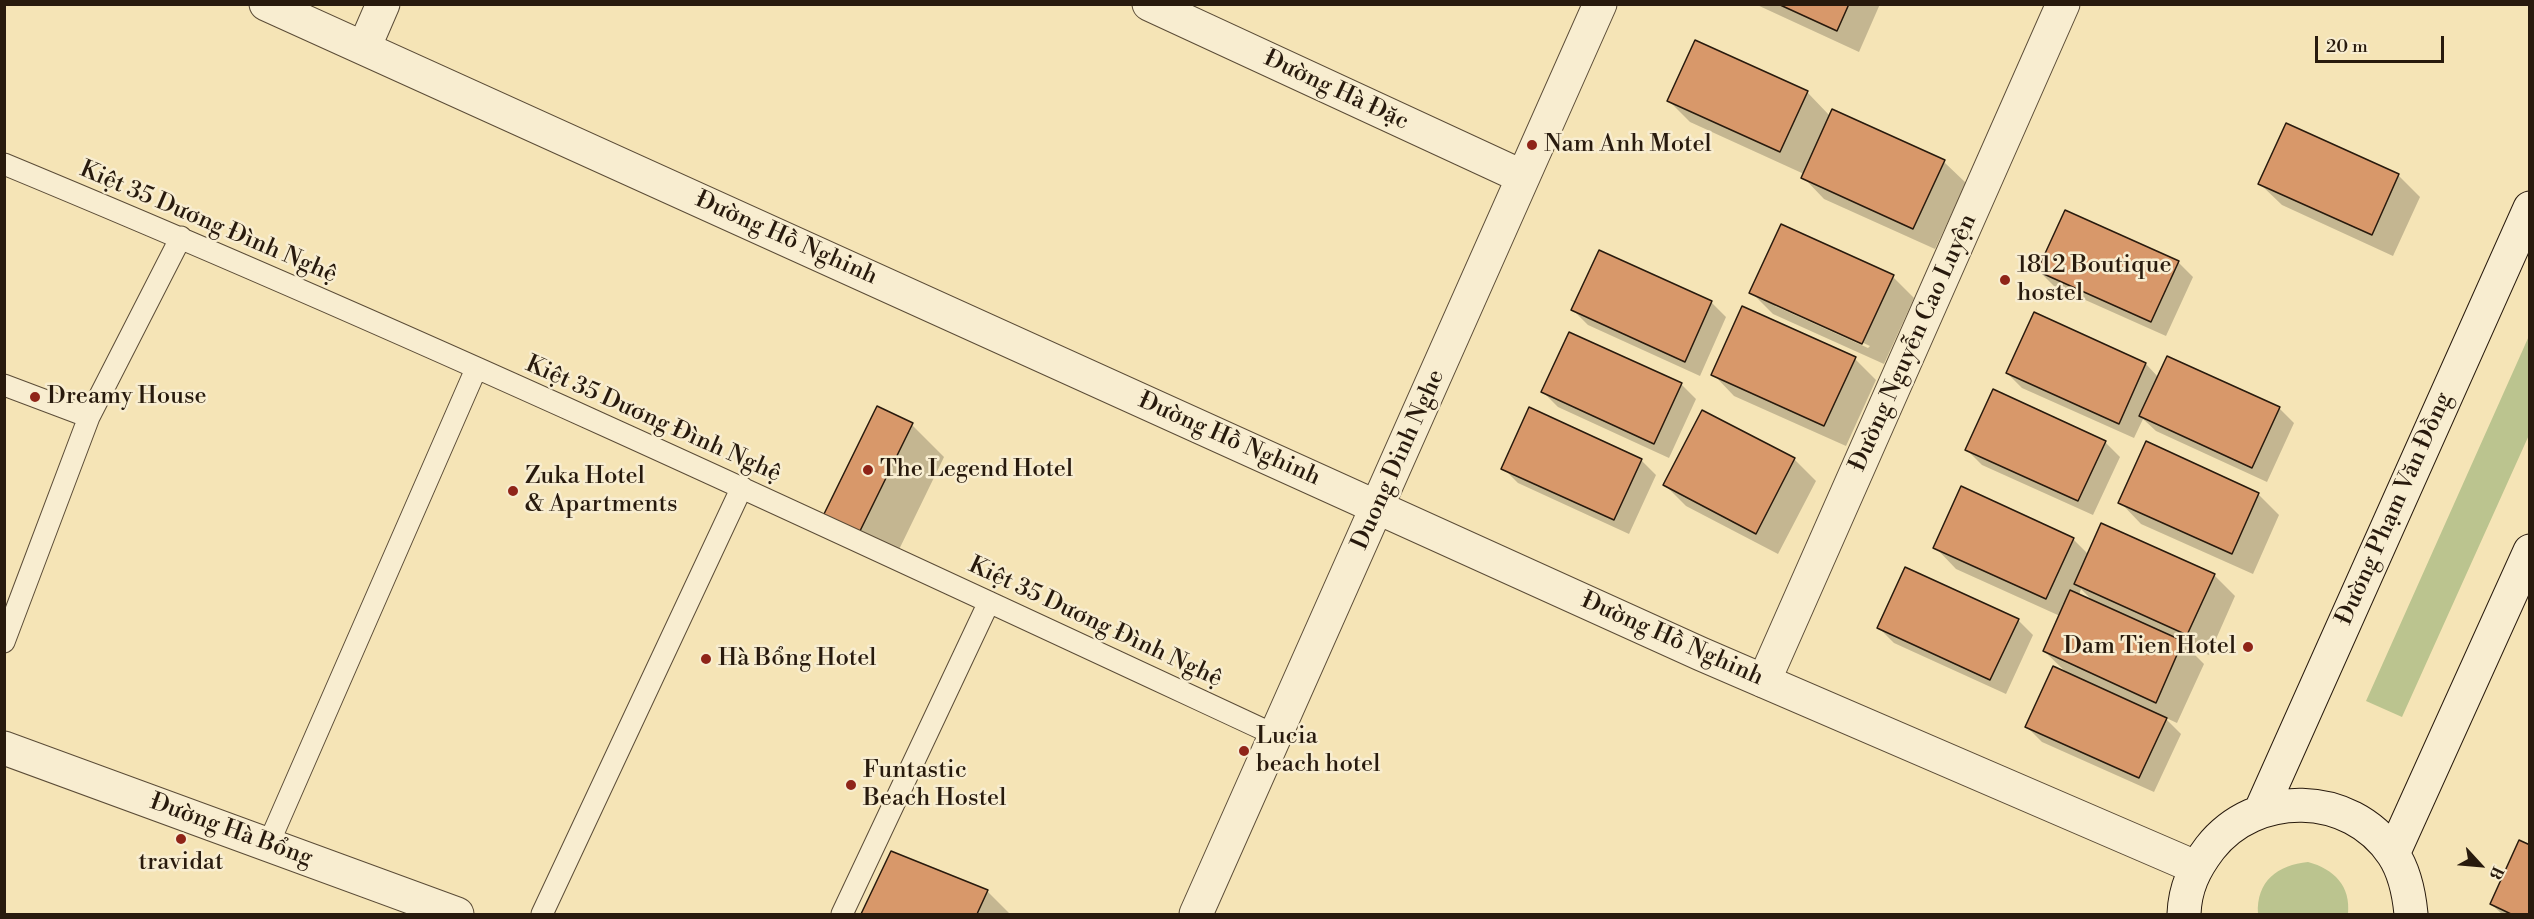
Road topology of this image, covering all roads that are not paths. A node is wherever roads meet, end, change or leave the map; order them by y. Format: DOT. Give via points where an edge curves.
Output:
graph roads {
  1 [pos="266,4"];
  2 [pos="383,4"];
  3 [pos="1149,4"];
  4 [pos="1600,4"];
  5 [pos="2063,4"];
  6 [pos="1210,17"];
  7 [pos="364,48"];
  8 [pos="4,164"];
  9 [pos="1523,177"];
  10 [pos="2529,208"];
  11 [pos="181,237"];
  12 [pos="476,369"];
  13 [pos="4,385"];
  14 [pos="88,417"];
  15 [pos="742,488"];
  16 [pos="1378,507"];
  17 [pos="2529,551"];
  18 [pos="989,602"];
  19 [pos="4,642"];
  20 [pos="1764,681"];
  21 [pos="1275,735"];
  22 [pos="4,748"];
  23 [pos="2261,810"];
  24 [pos="268,845"];
  25 [pos="2393,854"];
  26 [pos="2195,867"];
  27 [pos="457,915"];
  28 [pos="542,915"];
  29 [pos="842,915"];
  30 [pos="1196,915"];
  31 [pos="2184,915"];
  32 [pos="2411,915"];
  1 -- 7 [label="street, Đường Hồ Nghinh"];
  2 -- 7 [label="street"];
  3 -- 6 [label="street, Đường Hà Đặc"];
  4 -- 9 [label="street, Duong Dinh Nghe"];
  5 -- 20 [label="street, Đường Nguyễn Cao Luyện"];
  6 -- 9 [label="street, Đường Hà Đặc"];
  7 -- 16 [label="street, Đường Hồ Nghinh"];
  8 -- 11 [label="lane, Kiệt 35 Dương Đình Nghệ"];
  9 -- 16 [label="street, Duong Dinh Nghe"];
  10 -- 23 [label="street, Đường Phạm Văn Đồng"];
  11 -- 12 [label="lane, Kiệt 35 Dương Đình Nghệ"];
  11 -- 14 [label="lane"];
  12 -- 15 [label="lane, Kiệt 35 Dương Đình Nghệ"];
  12 -- 24 [label="lane"];
  13 -- 14 [label="lane"];
  14 -- 19 [label="lane"];
  15 -- 18 [label="lane, Kiệt 35 Dương Đình Nghệ"];
  15 -- 28 [label="lane"];
  16 -- 20 [label="street, Đường Hồ Nghinh"];
  16 -- 21 [label="street, Duong Dinh Nghe"];
  17 -- 25 [label="street"];
  18 -- 21 [label="lane, Kiệt 35 Dương Đình Nghệ"];
  18 -- 29 [label="lane"];
  20 -- 26 [label="street, Đường Hồ Nghinh"];
  21 -- 30 [label="street, Duong Dinh Nghe"];
  22 -- 24 [label="street, Đường Hà Bổng"];
  23 -- 25 [label="street" via="2290,804 2320,806 2348,816 2373,832"];
  23 -- 26 [label="street" via="2223,832"];
  24 -- 27 [label="street, Đường Hà Bổng"];
  25 -- 32 [label="street" via="2408,888"];
  26 -- 31 [label="street" via="2184,897"];
}
